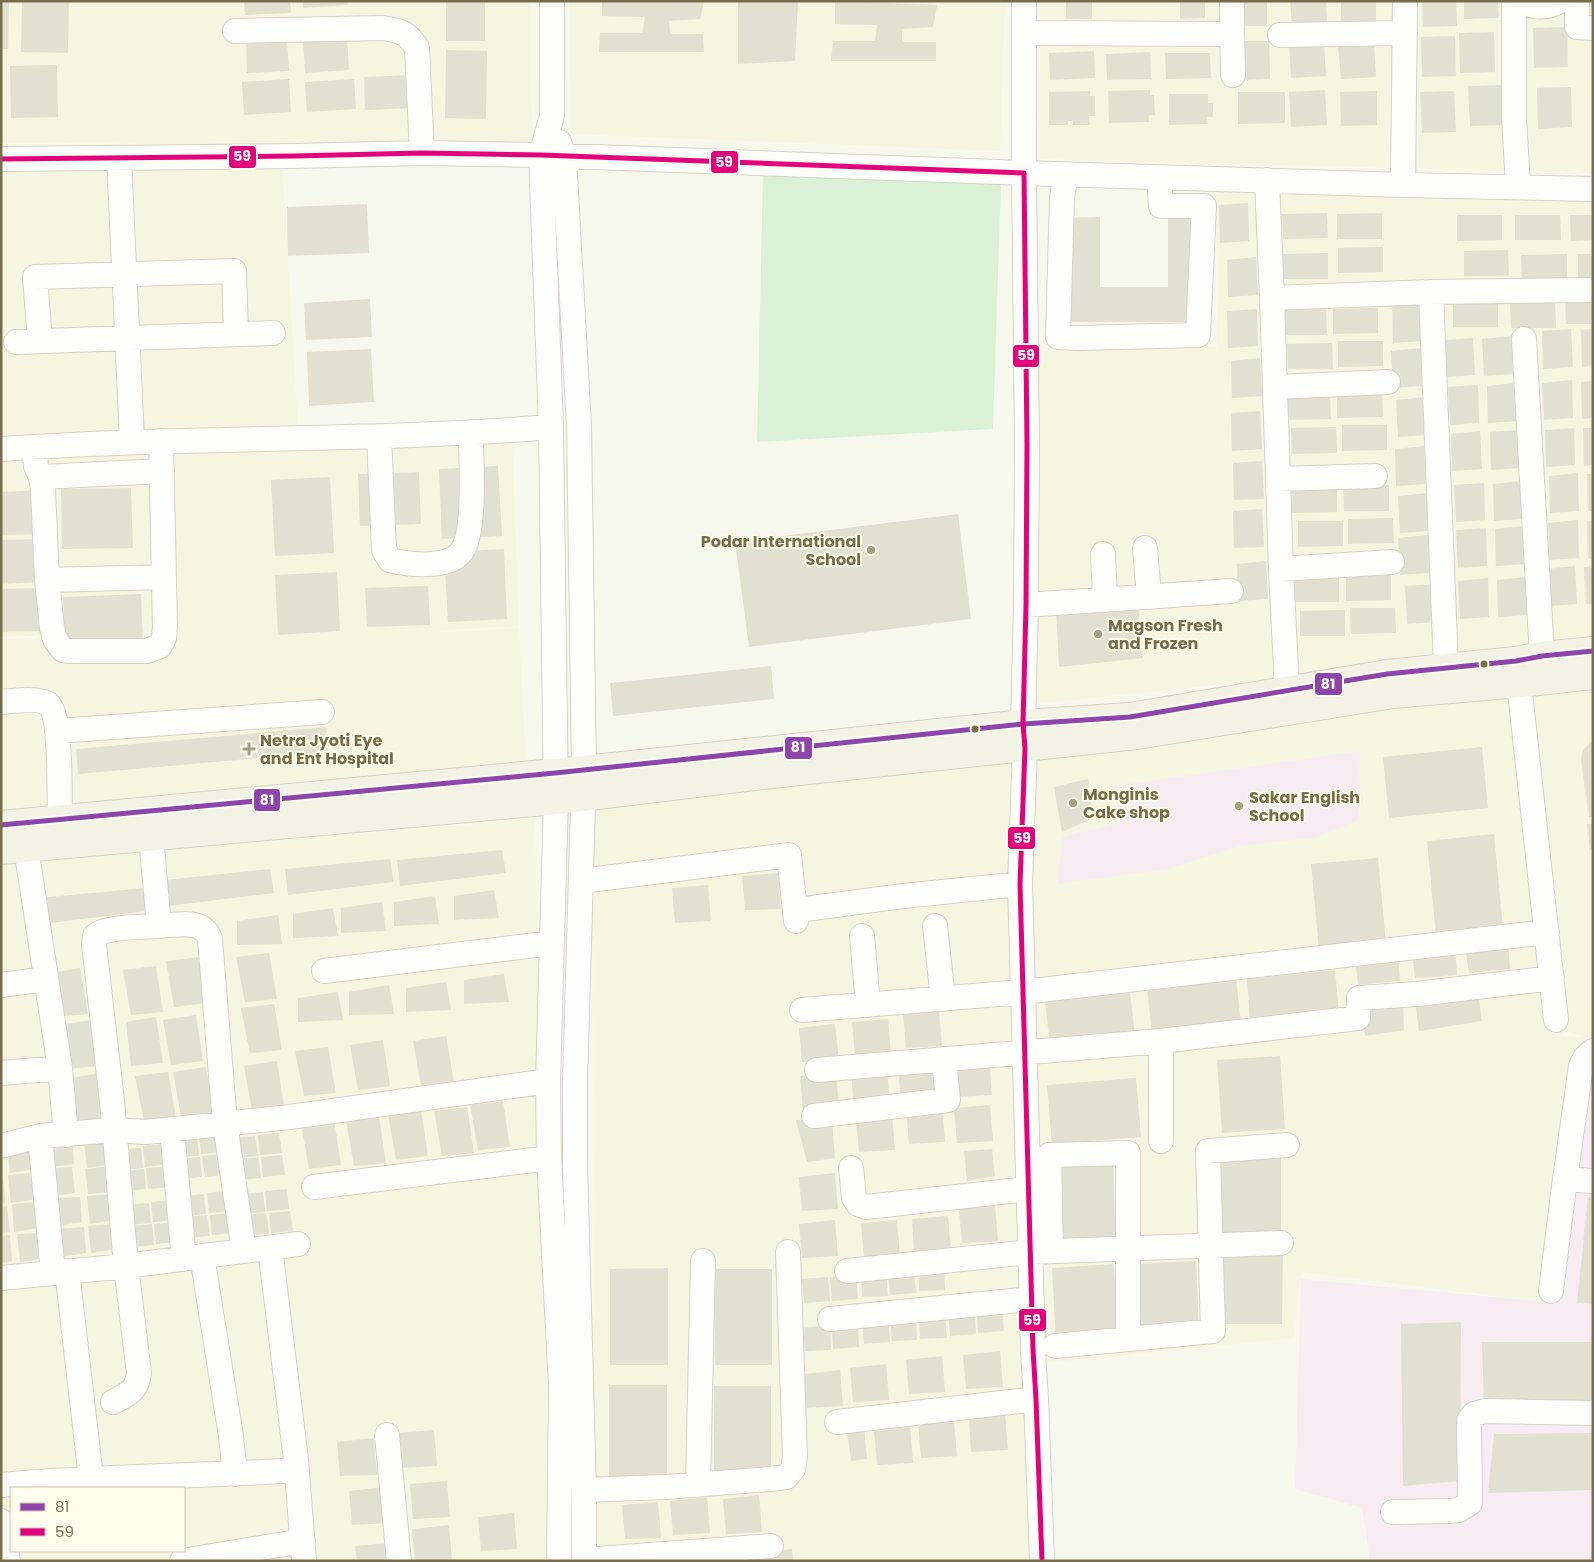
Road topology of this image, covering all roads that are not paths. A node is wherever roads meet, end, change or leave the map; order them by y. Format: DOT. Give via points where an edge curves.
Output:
graph roads {
  1 [pos="552,1"];
  2 [pos="1024,1"];
  3 [pos="1232,1"];
  4 [pos="1405,1"];
  5 [pos="1514,1"];
  6 [pos="1523,1"];
  7 [pos="1560,1"];
  8 [pos="1577,1"];
  9 [pos="1593,28"];
  10 [pos="1232,29"];
  11 [pos="235,31"];
  12 [pos="1024,33"];
  13 [pos="1406,33"];
  14 [pos="1280,35"];
  15 [pos="1233,74"];
  16 [pos="422,153"];
  17 [pos="552,155"];
  18 [pos="119,158"];
  19 [pos="1,159"];
  20 [pos="1024,174"];
  21 [pos="1066,174"];
  22 [pos="1159,178"];
  23 [pos="1267,180"];
  24 [pos="1403,185"];
  25 [pos="1518,187"];
  26 [pos="1593,189"];
  27 [pos="124,275"];
  28 [pos="1593,290"];
  29 [pos="1431,292"];
  30 [pos="1272,298"];
  31 [pos="272,333"];
  32 [pos="236,334"];
  33 [pos="127,338"];
  34 [pos="1524,339"];
  35 [pos="40,341"];
  36 [pos="16,342"];
  37 [pos="1388,382"];
  38 [pos="1275,387"];
  39 [pos="551,427"];
  40 [pos="471,434"];
  41 [pos="379,436"];
  42 [pos="161,441"];
  43 [pos="132,442"];
  44 [pos="34,446"];
  45 [pos="1,449"];
  46 [pos="162,471"];
  47 [pos="1375,476"];
  48 [pos="41,477"];
  49 [pos="1278,479"];
  50 [pos="1145,548"];
  51 [pos="1103,554"];
  52 [pos="1392,562"];
  53 [pos="1281,569"];
  54 [pos="164,576"];
  55 [pos="47,580"];
  56 [pos="1231,591"];
  57 [pos="1149,597"];
  58 [pos="1105,600"];
  59 [pos="1026,605"];
  60 [pos="1593,651"];
  61 [pos="1526,666"];
  62 [pos="1446,667"];
  63 [pos="1593,675"];
  64 [pos="1289,700"];
  65 [pos="1,702"];
  66 [pos="322,712"];
  67 [pos="57,731"];
  68 [pos="1024,736"];
  69 [pos="584,784"];
  70 [pos="556,786"];
  71 [pos="60,819"];
  72 [pos="1,825"];
  73 [pos="151,837"];
  74 [pos="13,849"];
  75 [pos="581,881"];
  76 [pos="1020,884"];
  77 [pos="159,926"];
  78 [pos="935,926"];
  79 [pos="1547,932"];
  80 [pos="862,936"];
  81 [pos="552,943"];
  82 [pos="324,971"];
  83 [pos="1552,978"];
  84 [pos="45,979"];
  85 [pos="1,985"];
  86 [pos="1022,992"];
  87 [pos="943,999"];
  88 [pos="868,1005"];
  89 [pos="802,1010"];
  90 [pos="1556,1020"];
  91 [pos="1160,1041"];
  92 [pos="1593,1051"];
  93 [pos="1024,1053"];
  94 [pos="944,1059"];
  95 [pos="60,1068"];
  96 [pos="817,1070"];
  97 [pos="1,1073"];
  98 [pos="548,1081"];
  99 [pos="814,1116"];
  100 [pos="225,1124"];
  101 [pos="114,1130"];
  102 [pos="172,1130"];
  103 [pos="66,1135"];
  104 [pos="40,1136"];
  105 [pos="1161,1141"];
  106 [pos="1287,1145"];
  107 [pos="1,1146"];
  108 [pos="549,1158"];
  109 [pos="851,1168"];
  110 [pos="1565,1179"];
  111 [pos="1593,1181"];
  112 [pos="314,1187"];
  113 [pos="1028,1188"];
  114 [pos="1280,1243"];
  115 [pos="298,1244"];
  116 [pos="1209,1245"];
  117 [pos="270,1248"];
  118 [pos="1129,1248"];
  119 [pos="244,1251"];
  120 [pos="1040,1251"];
  121 [pos="788,1252"];
  122 [pos="193,1257"];
  123 [pos="703,1262"];
  124 [pos="126,1266"];
  125 [pos="847,1271"];
  126 [pos="60,1272"];
  127 [pos="1,1278"];
  128 [pos="1551,1292"];
  129 [pos="1031,1299"];
  130 [pos="830,1319"];
  131 [pos="1128,1339"];
  132 [pos="1055,1346"];
  133 [pos="1036,1399"];
  134 [pos="113,1402"];
  135 [pos="1593,1413"];
  136 [pos="837,1422"];
  137 [pos="387,1435"];
  138 [pos="297,1470"];
  139 [pos="235,1474"];
  140 [pos="91,1478"];
  141 [pos="181,1482"];
  142 [pos="698,1484"];
  143 [pos="1,1485"];
  144 [pos="584,1490"];
  145 [pos="1392,1512"];
  146 [pos="1,1522"];
  147 [pos="771,1546"];
  148 [pos="303,1551"];
  149 [pos="698,1556"];
  150 [pos="8,1561"];
  151 [pos="182,1561"];
  152 [pos="399,1561"];
  153 [pos="559,1561"];
  154 [pos="584,1561"];
  155 [pos="1042,1561"];
  1 -- 17 [label="street"];
  2 -- 12 [label="street"];
  3 -- 10 [label="street"];
  4 -- 13 [label="street"];
  5 -- 25 [label="street"];
  6 -- 7 [label="street" via="1540,6"];
  8 -- 9 [label="street" via="1577,27"];
  10 -- 12 [label="street" via="1224,34"];
  10 -- 15 [label="street"];
  11 -- 16 [label="street" via="383,28 409,36 417,48"];
  12 -- 20 [label="street"];
  13 -- 14 [label="street"];
  13 -- 24 [label="street"];
  16 -- 17 [label="street"];
  16 -- 18 [label="street"];
  17 -- 20 [label="street"];
  17 -- 39 [label="street"];
  17 -- 69 [label="street" via="579,426"];
  18 -- 19 [label="street"];
  18 -- 27 [label="street"];
  20 -- 21 [label="street"];
  20 -- 59 [label="street"];
  21 -- 22 [label="street"];
  21 -- 22 [label="street" via="1062,197 1058,337 1078,338 1198,335 1204,206 1160,206"];
  22 -- 23 [label="street"];
  23 -- 24 [label="street"];
  23 -- 30 [label="street"];
  24 -- 25 [label="street"];
  25 -- 26 [label="street"];
  27 -- 32 [label="street" via="234,271"];
  27 -- 33 [label="street"];
  27 -- 35 [label="street" via="35,277"];
  28 -- 29 [label="street"];
  29 -- 30 [label="street"];
  29 -- 62 [label="street"];
  30 -- 38 [label="street"];
  31 -- 32 [label="street"];
  32 -- 33 [label="street"];
  33 -- 35 [label="street"];
  33 -- 43 [label="street"];
  34 -- 61 [label="street"];
  35 -- 36 [label="street"];
  37 -- 38 [label="street"];
  38 -- 49 [label="street"];
  39 -- 40 [label="street"];
  39 -- 70 [label="street"];
  40 -- 41 [label="street"];
  40 -- 41 [label="street" via="469,537 461,552 443,563 405,564 390,560 384,550"];
  41 -- 42 [label="street"];
  42 -- 43 [label="street"];
  42 -- 46 [label="street"];
  43 -- 44 [label="street"];
  44 -- 45 [label="street"];
  44 -- 48 [label="street"];
  46 -- 48 [label="street"];
  46 -- 54 [label="street"];
  47 -- 49 [label="street"];
  48 -- 55 [label="street"];
  49 -- 53 [label="street"];
  50 -- 57 [label="street"];
  51 -- 58 [label="street"];
  52 -- 53 [label="street"];
  53 -- 64 [label="street"];
  54 -- 55 [label="street"];
  54 -- 55 [label="street" via="164,638 160,646 148,651 63,650 52,628"];
  56 -- 57 [label="street"];
  57 -- 58 [label="street"];
  58 -- 59 [label="street"];
  59 -- 68 [label="street"];
  60 -- 61 [label="main road"];
  61 -- 62 [label="main road"];
  61 -- 63 [label="main road"];
  61 -- 64 [label="main road" via="1393,694"];
  61 -- 79 [label="street"];
  62 -- 64 [label="main road" via="1370,676"];
  64 -- 68 [label="main road" via="1130,716"];
  65 -- 67 [label="street" via="37,700 48,704 54,714"];
  66 -- 67 [label="street"];
  67 -- 71 [label="street"];
  68 -- 69 [label="main road"];
  68 -- 76 [label="street"];
  69 -- 70 [label="main road"];
  69 -- 75 [label="street"];
  70 -- 71 [label="main road"];
  70 -- 73 [label="main road"];
  70 -- 81 [label="street"];
  71 -- 72 [label="main road"];
  73 -- 74 [label="main road"];
  73 -- 77 [label="street"];
  74 -- 84 [label="street"];
  75 -- 76 [label="street" via="789,855 800,915 904,896"];
  75 -- 144 [label="street" via="575,1163"];
  76 -- 86 [label="street"];
  77 -- 100 [label="street" via="202,927 210,939"];
  77 -- 101 [label="street" via="100,932 95,936"];
  78 -- 87 [label="street"];
  79 -- 83 [label="street"];
  79 -- 86 [label="street"];
  80 -- 88 [label="street"];
  81 -- 82 [label="street"];
  81 -- 98 [label="street"];
  83 -- 90 [label="street"];
  83 -- 91 [label="street" via="1359,998 1358,1018"];
  84 -- 85 [label="street"];
  84 -- 95 [label="street"];
  86 -- 87 [label="street"];
  86 -- 93 [label="street"];
  87 -- 88 [label="street"];
  88 -- 89 [label="street"];
  91 -- 93 [label="street"];
  91 -- 105 [label="street"];
  92 -- 110 [label="street" via="1584,1058 1581,1066"];
  93 -- 94 [label="street"];
  93 -- 113 [label="street"];
  94 -- 96 [label="street"];
  94 -- 99 [label="street" via="948,1100"];
  95 -- 97 [label="street"];
  95 -- 103 [label="street"];
  98 -- 100 [label="street" via="290,1118"];
  98 -- 108 [label="street"];
  100 -- 102 [label="street"];
  100 -- 119 [label="street"];
  101 -- 102 [label="street"];
  101 -- 103 [label="street"];
  101 -- 124 [label="street"];
  102 -- 122 [label="street"];
  103 -- 104 [label="street"];
  104 -- 107 [label="street"];
  104 -- 126 [label="street"];
  106 -- 116 [label="street" via="1208,1151"];
  108 -- 112 [label="street"];
  108 -- 153 [label="street" via="561,1387"];
  109 -- 113 [label="street" via="854,1198 866,1207"];
  110 -- 111 [label="street"];
  110 -- 128 [label="street"];
  113 -- 120 [label="street"];
  114 -- 116 [label="street"];
  115 -- 117 [label="street"];
  116 -- 118 [label="street"];
  116 -- 131 [label="street" via="1213,1331"];
  117 -- 119 [label="street"];
  117 -- 138 [label="street"];
  118 -- 120 [label="street"];
  118 -- 120 [label="street" via="1128,1153 1049,1155"];
  118 -- 131 [label="street"];
  119 -- 122 [label="street"];
  120 -- 125 [label="street"];
  120 -- 129 [label="street"];
  121 -- 142 [label="street" via="793,1469 786,1477"];
  122 -- 124 [label="street"];
  122 -- 139 [label="street" via="231,1436"];
  123 -- 142 [label="street"];
  124 -- 126 [label="street"];
  124 -- 134 [label="street" via="138,1383 131,1392"];
  126 -- 127 [label="street"];
  126 -- 140 [label="street"];
  129 -- 130 [label="street"];
  129 -- 133 [label="street"];
  131 -- 132 [label="street"];
  133 -- 136 [label="street"];
  133 -- 155 [label="street"];
  135 -- 145 [label="street" via="1485,1411 1474,1414 1469,1420 1470,1503 1450,1512"];
  137 -- 152 [label="street"];
  138 -- 139 [label="street"];
  138 -- 148 [label="street"];
  139 -- 141 [label="street"];
  140 -- 141 [label="street"];
  140 -- 143 [label="street"];
  142 -- 144 [label="street"];
  144 -- 154 [label="street"];
  146 -- 150 [label="street"];
  147 -- 149 [label="street"];
  148 -- 151 [label="street"];
  149 -- 154 [label="street"];
}
